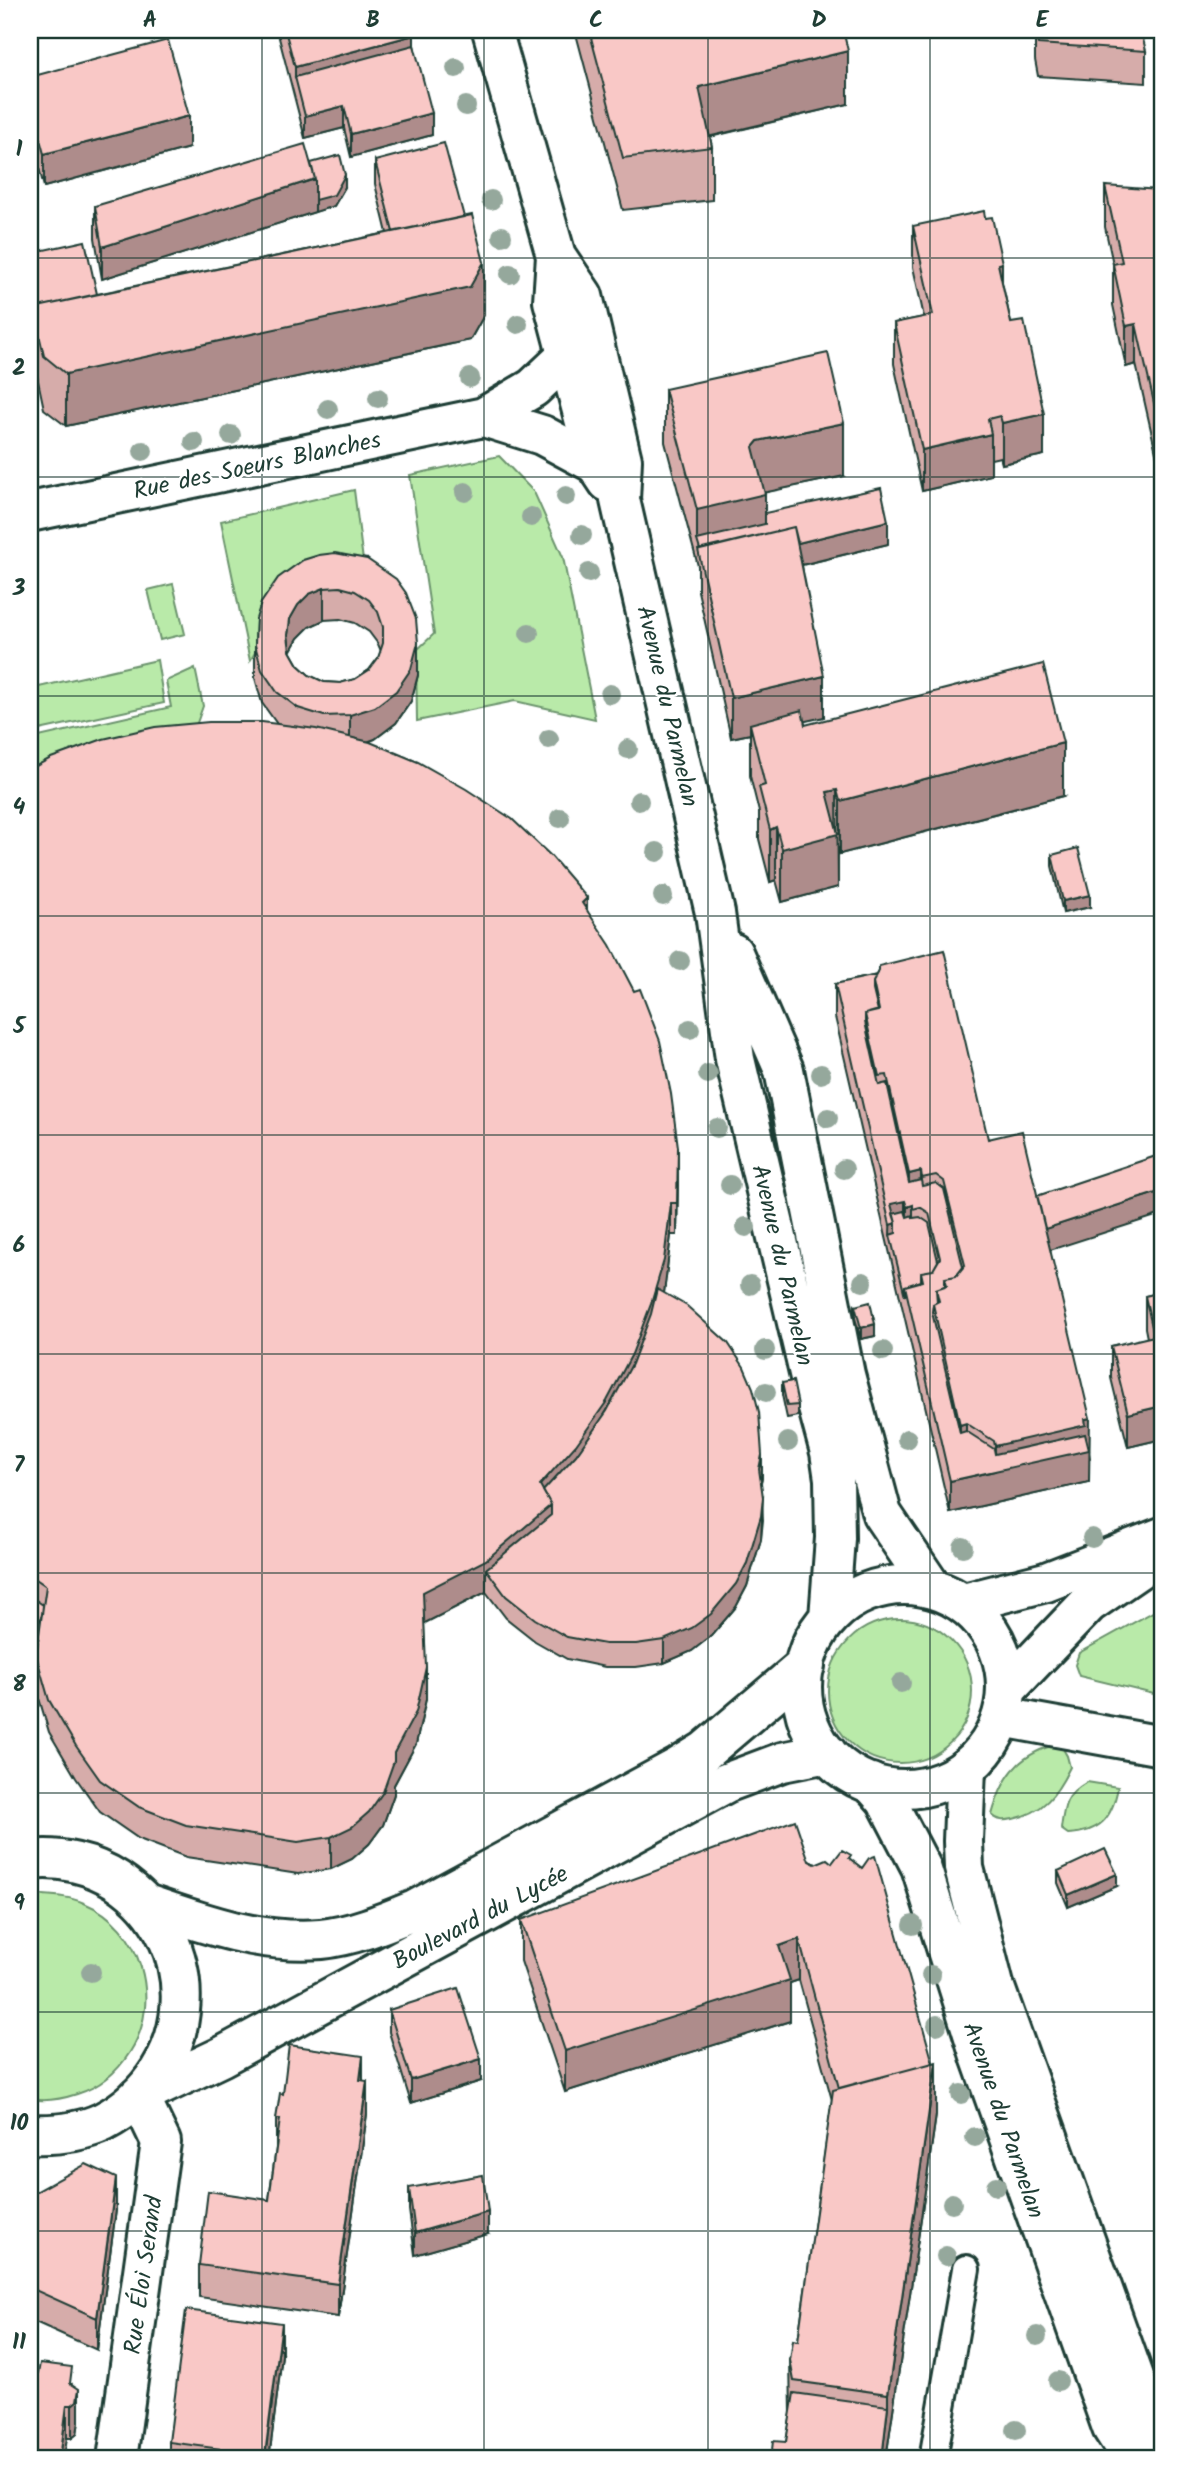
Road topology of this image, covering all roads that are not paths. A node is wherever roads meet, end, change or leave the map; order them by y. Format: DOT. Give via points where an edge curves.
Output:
graph roads {
  1 [pos="492,30"];
  2 [pos="556,256"];
  3 [pos="567,356"];
  4 [pos="484,417"];
  5 [pos="596,464"];
  6 [pos="620,500"];
  7 [pos="30,512"];
  8 [pos="715,913"];
  9 [pos="1162,1537"];
  10 [pos="1162,1552"];
  11 [pos="948,1596"];
  12 [pos="829,1618"];
  13 [pos="805,1666"];
  14 [pos="1004,1703"];
  15 [pos="1162,1746"];
  16 [pos="827,1753"];
  17 [pos="966,1768"];
  18 [pos="871,1783"];
  19 [pos="30,1832"];
  20 [pos="30,1860"];
  21 [pos="86,1865"];
  22 [pos="146,1904"];
  23 [pos="139,2096"];
  24 [pos="30,2135"];
  25 [pos="966,2269"];
  26 [pos="117,2459"];
  27 [pos="933,2459"];
  28 [pos="1132,2459"];
  29 [pos="1155,2459"];
  1 -- 2 [label="main road, Avenue du Parmelan"];
  2 -- 3 [label="main road, Avenue du Parmelan" via="553,301"];
  2 -- 6 [label="main road, Avenue du Parmelan" via="583,296 622,460"];
  3 -- 4 [label="main road, Rue des Soeurs Blanches" via="533,388"];
  3 -- 5 [label="main road, Avenue du Parmelan"];
  4 -- 5 [label="main road, Rue des Soeurs Blanches" via="542,435"];
  4 -- 7 [label="main road, Rue des Soeurs Blanches"];
  5 -- 6 [label="main road, Avenue du Parmelan"];
  6 -- 8 [label="main road, Avenue du Parmelan"];
  8 -- 11 [label="main road, Avenue du Parmelan" via="784,1070 845,1375 881,1514"];
  8 -- 12 [label="main road, Avenue du Parmelan" via="735,1059 830,1452 835,1517"];
  9 -- 11 [label="main road" via="1046,1583"];
  10 -- 14 [label="main road" via="1088,1603"];
  11 -- 12 [label="main road" via="910,1584 876,1588 855,1597"];
  11 -- 14 [label="main road" via="976,1614 996,1641 1002,1657"];
  12 -- 13 [label="main road" via="814,1640"];
  13 -- 16 [label="main road" via="805,1710"];
  13 -- 22 [label="main road, Boulevard du Lycée" via="705,1751 679,1767 386,1922 323,1939 262,1938 212,1927"];
  14 -- 15 [label="main road"];
  14 -- 17 [label="main road" via="988,1745"];
  16 -- 18 [label="main road" via="843,1769"];
  16 -- 23 [label="main road, Boulevard du Lycée" via="782,1762 726,1783 221,2057"];
  17 -- 18 [label="main road" via="920,1787"];
  17 -- 29 [label="main road, Avenue du Parmelan" via="964,1868 990,1971 1148,2416"];
  18 -- 28 [label="main road, Avenue du Parmelan" via="886,1800 921,1867 981,2059 1112,2428"];
  19 -- 21 [label="main road"];
  20 -- 21 [label="main road"];
  21 -- 22 [label="main road" via="108,1874"];
  22 -- 23 [label="main road" via="173,1950 181,2001 169,2053"];
  23 -- 24 [label="main road" via="121,2111 78,2131"];
  23 -- 26 [label="main road, Rue Éloi Serand" via="161,2142"];
  25 -- 27 [label="lane"];
}
